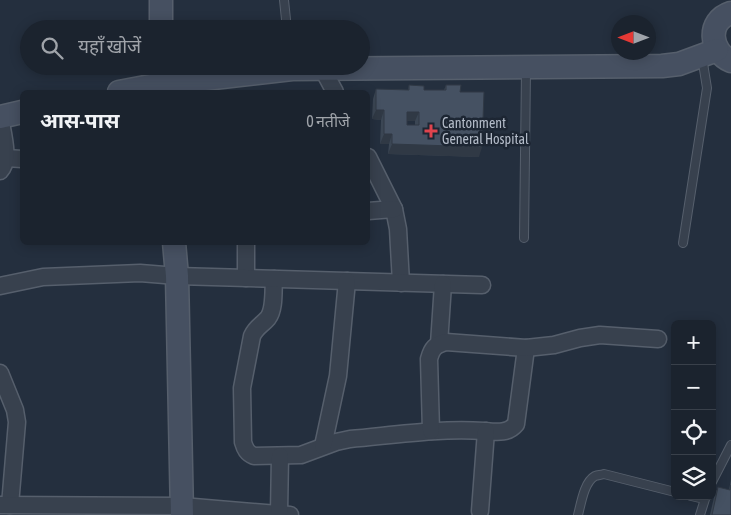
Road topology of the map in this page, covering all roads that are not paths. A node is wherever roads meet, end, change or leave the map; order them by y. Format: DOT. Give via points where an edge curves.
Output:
graph roads {
  1 [pos="161,0"];
  2 [pos="284,0"];
  3 [pos="731,13"];
  4 [pos="161,20"];
  5 [pos="286,20"];
  6 [pos="716,56"];
  7 [pos="370,68"];
  8 [pos="526,68"];
  9 [pos="217,75"];
  10 [pos="326,75"];
  11 [pos="161,81"];
  12 [pos="127,90"];
  13 [pos="334,90"];
  14 [pos="20,112"];
  15 [pos="0,117"];
  16 [pos="20,160"];
  17 [pos="370,160"];
  18 [pos="3,165"];
  19 [pos="394,209"];
  20 [pos="370,211"];
  21 [pos="524,238"];
  22 [pos="683,243"];
  23 [pos="174,245"];
  24 [pos="246,245"];
  25 [pos="177,276"];
  26 [pos="246,278"];
  27 [pos="274,279"];
  28 [pos="347,281"];
  29 [pos="401,283"];
  30 [pos="443,284"];
  31 [pos="482,285"];
  32 [pos="0,286"];
  33 [pos="658,339"];
  34 [pos="439,344"];
  35 [pos="526,348"];
  36 [pos="0,373"];
  37 [pos="431,431"];
  38 [pos="486,431"];
  39 [pos="731,445"];
  40 [pos="323,446"];
  41 [pos="280,456"];
  42 [pos="716,474"];
  43 [pos="671,491"];
  44 [pos="704,500"];
  45 [pos="5,505"];
  46 [pos="182,510"];
  47 [pos="480,511"];
  48 [pos="216,512"];
  49 [pos="284,514"];
  50 [pos="578,515"];
  51 [pos="700,515"];
  1 -- 4 [label="street"];
  2 -- 5 [label="lane"];
  3 -- 6 [label="street" via="720,19 713,34"];
  6 -- 8 [label="street" via="662,66"];
  6 -- 22 [label="lane" via="707,88"];
  7 -- 8 [label="street"];
  8 -- 21 [label="lane"];
  9 -- 11 [label="street"];
  10 -- 13 [label="street"];
  11 -- 12 [label="street"];
  14 -- 15 [label="street"];
  15 -- 18 [label="street"];
  16 -- 18 [label="street"];
  17 -- 19 [label="street"];
  19 -- 20 [label="street"];
  19 -- 29 [label="street"];
  23 -- 25 [label="street"];
  24 -- 26 [label="street"];
  25 -- 26 [label="street"];
  25 -- 32 [label="street" via="140,273 43,277"];
  25 -- 46 [label="street"];
  26 -- 27 [label="street"];
  27 -- 28 [label="street"];
  27 -- 41 [label="street" via="270,313 252,336 244,375 243,432 245,449 249,454"];
  28 -- 29 [label="street"];
  28 -- 40 [label="street" via="338,376"];
  29 -- 30 [label="street"];
  30 -- 31 [label="street"];
  30 -- 34 [label="street"];
  33 -- 35 [label="street" via="600,335"];
  34 -- 35 [label="street"];
  34 -- 37 [label="street" via="432,349 430,359"];
  35 -- 38 [label="street" via="516,424 506,431"];
  36 -- 45 [label="street" via="17,422"];
  37 -- 38 [label="street"];
  37 -- 40 [label="street" via="350,439"];
  38 -- 47 [label="street"];
  39 -- 42 [label="lane"];
  40 -- 41 [label="street" via="301,455"];
  41 -- 49 [label="street"];
  43 -- 50 [label="lane" via="604,474 594,476"];
  44 -- 51 [label="lane"];
  45 -- 46 [label="street"];
  46 -- 48 [label="street"];
  48 -- 49 [label="street"];
}
